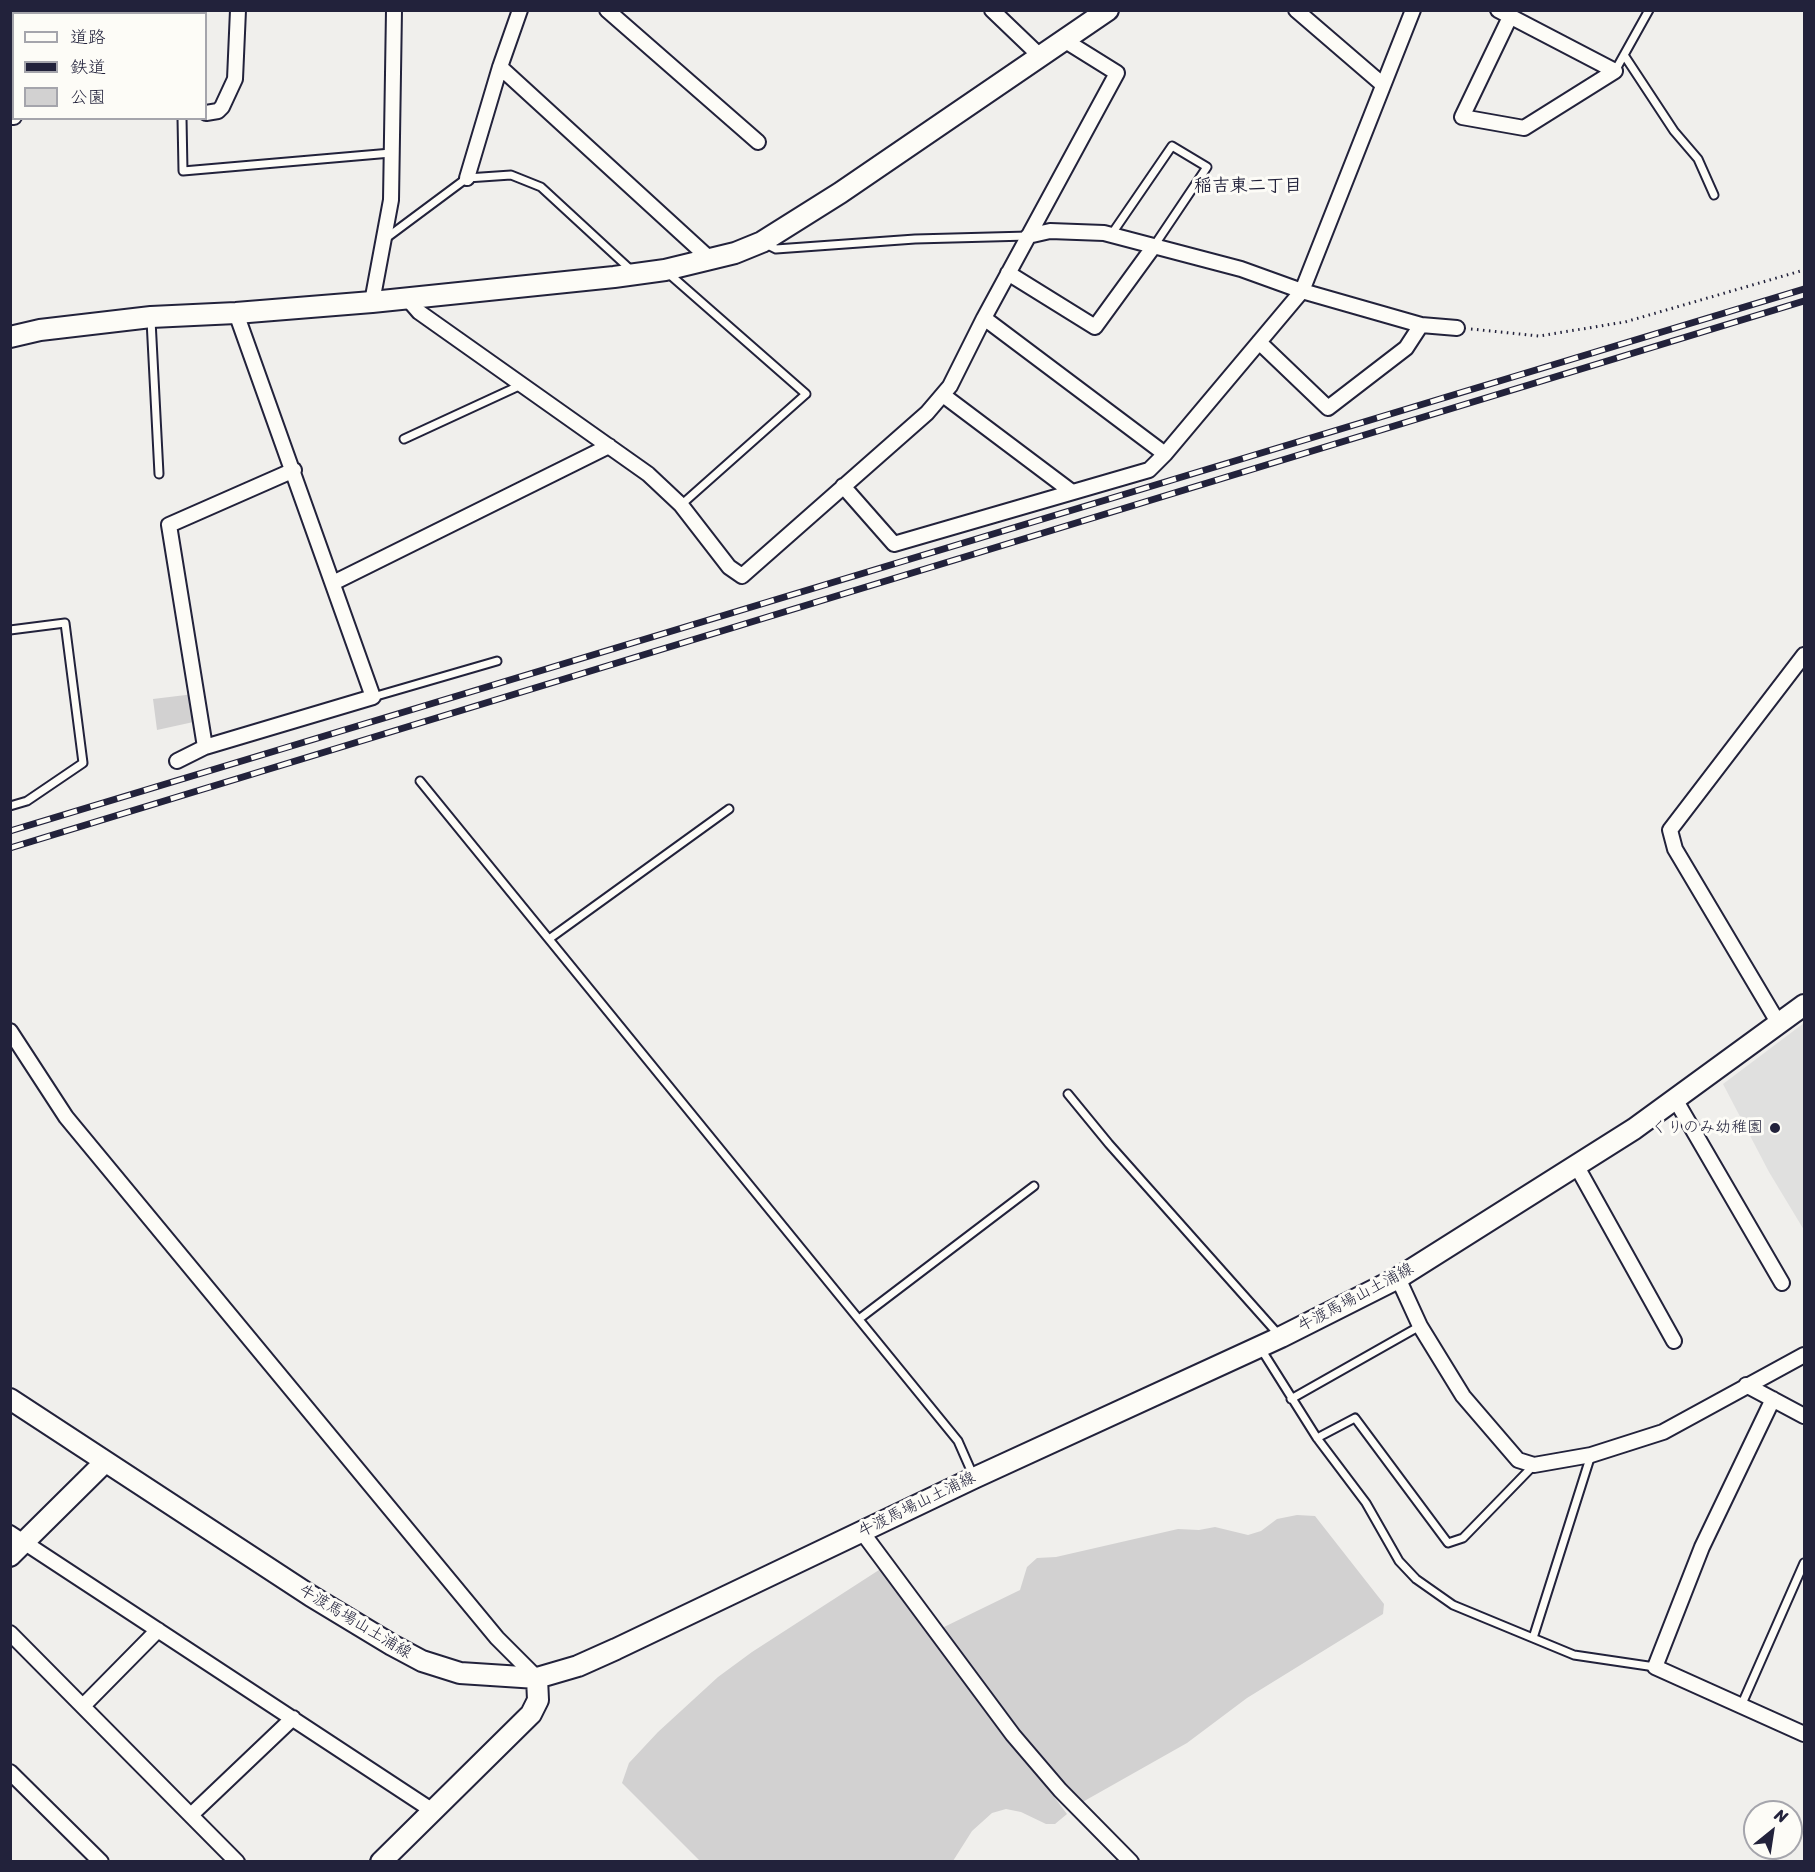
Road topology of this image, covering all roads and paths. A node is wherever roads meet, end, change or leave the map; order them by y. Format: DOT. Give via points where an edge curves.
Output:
graph roads {
  1 [pos="238,10"];
  2 [pos="394,10"];
  3 [pos="520,10"];
  4 [pos="607,10"];
  5 [pos="992,10"];
  6 [pos="1108,10"];
  7 [pos="1296,10"];
  8 [pos="1413,10"];
  9 [pos="1649,10"];
  10 [pos="1504,14"];
  11 [pos="1064,40"];
  12 [pos="1624,55"];
  13 [pos="1040,56"];
  14 [pos="500,67"];
  15 [pos="1615,71"];
  16 [pos="1383,84"];
  17 [pos="207,113"];
  18 [pos="182,120"];
  19 [pos="758,142"];
  20 [pos="392,153"];
  21 [pos="467,178"];
  22 [pos="1714,195"];
  23 [pos="1111,234"];
  24 [pos="1029,236"];
  25 [pos="383,241"];
  26 [pos="762,242"];
  27 [pos="1154,246"];
  28 [pos="711,260"];
  29 [pos="665,270"];
  30 [pos="1804,270"];
  31 [pos="1008,273"];
  32 [pos="635,274"];
  33 [pos="1302,291"];
  34 [pos="406,297"];
  35 [pos="372,302"];
  36 [pos="236,314"];
  37 [pos="151,317"];
  38 [pos="984,318"];
  39 [pos="1421,325"];
  40 [pos="1457,328"];
  41 [pos="10,337"];
  42 [pos="1260,342"];
  43 [pos="524,384"];
  44 [pos="943,395"];
  45 [pos="404,439"];
  46 [pos="609,446"];
  47 [pos="1165,454"];
  48 [pos="294,470"];
  49 [pos="159,474"];
  50 [pos="843,486"];
  51 [pos="1072,492"];
  52 [pos="681,505"];
  53 [pos="333,583"];
  54 [pos="10,630"];
  55 [pos="1804,655"];
  56 [pos="497,661"];
  57 [pos="373,697"];
  58 [pos="205,747"];
  59 [pos="177,761"];
  60 [pos="420,781"];
  61 [pos="10,806"];
  62 [pos="729,809"];
  63 [pos="549,939"];
  64 [pos="1804,1005"];
  65 [pos="1779,1024"];
  66 [pos="10,1031"];
  67 [pos="1068,1094"];
  68 [pos="1676,1099"];
  69 [pos="1576,1165"];
  70 [pos="1034,1186"];
  71 [pos="1398,1278"];
  72 [pos="1782,1283"];
  73 [pos="859,1319"];
  74 [pos="1420,1326"];
  75 [pos="1281,1336"];
  76 [pos="1674,1341"];
  77 [pos="1259,1347"];
  78 [pos="1804,1355"];
  79 [pos="1746,1385"];
  80 [pos="1291,1399"];
  81 [pos="1773,1399"];
  82 [pos="10,1400"];
  83 [pos="1804,1416"];
  84 [pos="1317,1438"];
  85 [pos="1592,1455"];
  86 [pos="105,1462"];
  87 [pos="1534,1465"];
  88 [pos="974,1478"];
  89 [pos="862,1532"];
  90 [pos="17,1537"];
  91 [pos="10,1556"];
  92 [pos="1804,1563"];
  93 [pos="158,1630"];
  94 [pos="10,1633"];
  95 [pos="1533,1638"];
  96 [pos="1655,1667"];
  97 [pos="537,1678"];
  98 [pos="83,1706"];
  99 [pos="1741,1706"];
  100 [pos="293,1718"];
  101 [pos="1804,1734"];
  102 [pos="10,1772"];
  103 [pos="434,1811"];
  104 [pos="191,1815"];
  105 [pos="101,1862"];
  106 [pos="237,1862"];
  107 [pos="381,1862"];
  108 [pos="1131,1862"];
  1 -- 17 [label="street" via="235,79 218,111"];
  2 -- 20 [label="street"];
  3 -- 14 [label="street"];
  4 -- 19 [label="street"];
  5 -- 13 [label="street"];
  6 -- 11 [label="main road"];
  7 -- 16 [label="street"];
  8 -- 16 [label="street"];
  9 -- 12 [label="lane"];
  10 -- 15 [label="street"];
  10 -- 15 [label="street" via="1462,117 1524,128"];
  11 -- 13 [label="main road"];
  11 -- 24 [label="street" via="1117,73"];
  12 -- 15 [label="lane"];
  12 -- 22 [label="lane" via="1674,131 1698,159"];
  13 -- 26 [label="main road"];
  14 -- 21 [label="street"];
  14 -- 28 [label="street"];
  16 -- 33 [label="street"];
  18 -- 20 [label="lane" via="183,171"];
  20 -- 25 [label="street" via="391,200"];
  21 -- 25 [label="lane"];
  21 -- 32 [label="lane" via="511,175 541,187"];
  23 -- 24 [label="street" via="1050,231"];
  23 -- 27 [label="street"];
  23 -- 27 [label="lane" via="1172,146 1207,167"];
  24 -- 26 [label="lane" via="776,249"];
  24 -- 31 [label="street"];
  25 -- 35 [label="street"];
  26 -- 28 [label="main road"];
  27 -- 31 [label="street" via="1095,327"];
  27 -- 33 [label="street" via="1241,269"];
  28 -- 29 [label="main road"];
  29 -- 32 [label="main road"];
  29 -- 52 [label="lane" via="806,394"];
  30 -- 40 [label="path" via="1625,322 1539,336"];
  31 -- 38 [label="street"];
  32 -- 34 [label="main road"];
  33 -- 39 [label="street"];
  33 -- 42 [label="street"];
  34 -- 35 [label="main road"];
  34 -- 43 [label="street" via="419,312"];
  35 -- 36 [label="main road"];
  36 -- 37 [label="main road"];
  36 -- 48 [label="street"];
  37 -- 41 [label="main road"];
  37 -- 49 [label="lane"];
  38 -- 44 [label="street"];
  38 -- 47 [label="street"];
  39 -- 40 [label="street"];
  39 -- 42 [label="street" via="1406,348 1328,408"];
  42 -- 47 [label="street"];
  43 -- 45 [label="lane"];
  43 -- 46 [label="street"];
  44 -- 50 [label="street"];
  44 -- 51 [label="street"];
  46 -- 52 [label="street" via="648,474"];
  46 -- 53 [label="street"];
  47 -- 51 [label="street" via="1149,470"];
  48 -- 53 [label="street"];
  48 -- 58 [label="street" via="170,525"];
  50 -- 51 [label="street" via="894,544"];
  50 -- 52 [label="street" via="742,576 729,567"];
  53 -- 57 [label="street"];
  54 -- 61 [label="lane" via="65,623 84,763 27,801"];
  55 -- 65 [label="street" via="1670,830 1675,849"];
  56 -- 57 [label="lane"];
  57 -- 58 [label="street"];
  58 -- 59 [label="street"];
  60 -- 63 [label="lane"];
  62 -- 63 [label="lane"];
  63 -- 73 [label="lane"];
  64 -- 65 [label="main road, 牛渡馬場山土浦線"];
  65 -- 68 [label="main road, 牛渡馬場山土浦線"];
  66 -- 97 [label="street" via="66,1117 490,1629"];
  67 -- 75 [label="lane"];
  68 -- 69 [label="main road, 牛渡馬場山土浦線"];
  68 -- 72 [label="street"];
  69 -- 71 [label="main road, 牛渡馬場山土浦線"];
  69 -- 76 [label="street"];
  70 -- 73 [label="lane"];
  71 -- 74 [label="street"];
  71 -- 75 [label="main road, 牛渡馬場山土浦線"];
  73 -- 88 [label="lane" via="958,1441"];
  74 -- 80 [label="lane"];
  74 -- 87 [label="street" via="1463,1396 1518,1460"];
  75 -- 77 [label="main road, 牛渡馬場山土浦線"];
  77 -- 80 [label="lane"];
  77 -- 88 [label="main road, 牛渡馬場山土浦線"];
  78 -- 79 [label="street"];
  79 -- 81 [label="street"];
  79 -- 85 [label="street" via="1663,1432"];
  80 -- 84 [label="lane"];
  81 -- 83 [label="street"];
  81 -- 96 [label="street" via="1702,1547"];
  82 -- 86 [label="main road, 牛渡馬場山土浦線"];
  84 -- 87 [label="lane" via="1355,1418 1448,1543 1462,1538"];
  84 -- 95 [label="lane" via="1366,1503 1399,1561 1416,1579 1453,1605"];
  85 -- 87 [label="street"];
  85 -- 95 [label="lane"];
  86 -- 90 [label="main road"];
  86 -- 97 [label="main road, 牛渡馬場山土浦線" via="311,1596 422,1661 460,1673"];
  88 -- 89 [label="main road, 牛渡馬場山土浦線"];
  89 -- 97 [label="main road, 牛渡馬場山土浦線" via="616,1649"];
  89 -- 108 [label="street" via="1013,1735 1060,1790"];
  90 -- 91 [label="main road"];
  90 -- 93 [label="street"];
  92 -- 99 [label="lane"];
  93 -- 98 [label="street"];
  93 -- 100 [label="street"];
  94 -- 98 [label="street"];
  95 -- 96 [label="lane" via="1574,1655"];
  96 -- 99 [label="street"];
  97 -- 103 [label="main road" via="538,1700 531,1714"];
  98 -- 104 [label="street"];
  99 -- 101 [label="street"];
  100 -- 103 [label="street"];
  100 -- 104 [label="street"];
  102 -- 105 [label="street"];
  103 -- 107 [label="main road"];
  104 -- 106 [label="street"];
}
